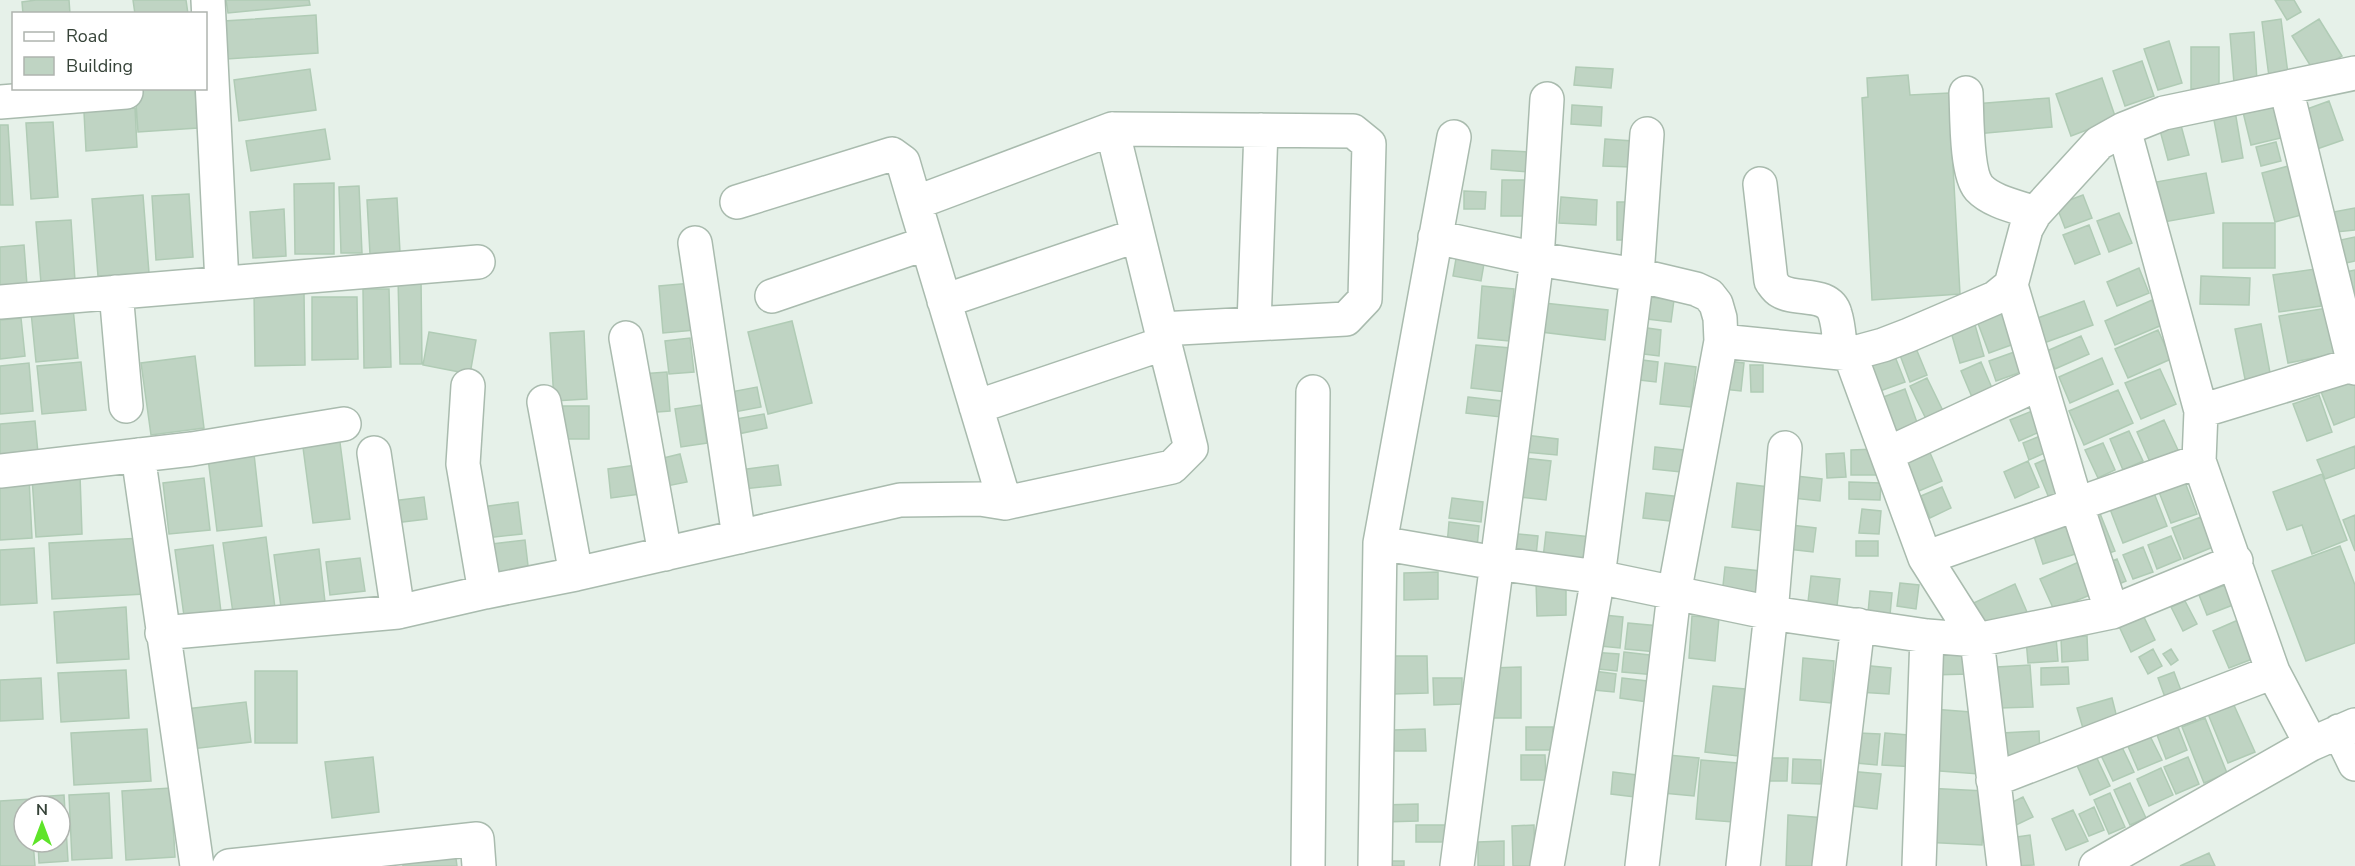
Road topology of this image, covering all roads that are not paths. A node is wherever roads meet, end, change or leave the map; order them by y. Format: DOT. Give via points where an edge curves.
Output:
graph roads {
  1 [pos="208,0"];
  2 [pos="2355,73"];
  3 [pos="2286,88"];
  4 [pos="126,92"];
  5 [pos="1966,93"];
  6 [pos="1547,99"];
  7 [pos="0,102"];
  8 [pos="1112,129"];
  9 [pos="2124,129"];
  10 [pos="1261,130"];
  11 [pos="1647,134"];
  12 [pos="1454,137"];
  13 [pos="1760,184"];
  14 [pos="737,202"];
  15 [pos="915,203"];
  16 [pos="2035,213"];
  17 [pos="1138,235"];
  18 [pos="1436,237"];
  19 [pos="695,243"];
  20 [pos="927,243"];
  21 [pos="1537,259"];
  22 [pos="478,262"];
  23 [pos="1637,275"];
  24 [pos="222,283"];
  25 [pos="2011,285"];
  26 [pos="116,292"];
  27 [pos="772,296"];
  28 [pos="944,301"];
  29 [pos="0,302"];
  30 [pos="1254,324"];
  31 [pos="1163,336"];
  32 [pos="626,338"];
  33 [pos="1721,341"];
  34 [pos="1845,353"];
  35 [pos="2354,365"];
  36 [pos="2040,383"];
  37 [pos="468,386"];
  38 [pos="1313,392"];
  39 [pos="544,402"];
  40 [pos="126,406"];
  41 [pos="976,407"];
  42 [pos="2200,411"];
  43 [pos="344,424"];
  44 [pos="1785,448"];
  45 [pos="374,453"];
  46 [pos="1887,454"];
  47 [pos="138,455"];
  48 [pos="2199,461"];
  49 [pos="0,471"];
  50 [pos="1005,503"];
  51 [pos="2076,503"];
  52 [pos="739,537"];
  53 [pos="1380,543"];
  54 [pos="665,554"];
  55 [pos="1924,558"];
  56 [pos="2236,561"];
  57 [pos="1496,563"];
  58 [pos="576,574"];
  59 [pos="1598,577"];
  60 [pos="485,592"];
  61 [pos="1674,594"];
  62 [pos="398,612"];
  63 [pos="2112,612"];
  64 [pos="1771,613"];
  65 [pos="1858,625"];
  66 [pos="162,633"];
  67 [pos="1927,636"];
  68 [pos="1977,640"];
  69 [pos="2273,672"];
  70 [pos="2335,734"];
  71 [pos="2355,764"];
  72 [pos="1993,780"];
  73 [pos="197,866"];
  74 [pos="229,866"];
  75 [pos="479,866"];
  76 [pos="1308,866"];
  77 [pos="1375,866"];
  78 [pos="1457,866"];
  79 [pos="1547,866"];
  80 [pos="1642,866"];
  81 [pos="1743,866"];
  82 [pos="1830,866"];
  83 [pos="1919,866"];
  84 [pos="2004,866"];
  85 [pos="2096,866"];
  1 -- 24 [label="street"];
  2 -- 3 [label="street"];
  3 -- 9 [label="street" via="2164,113"];
  3 -- 35 [label="street"];
  4 -- 7 [label="street"];
  5 -- 16 [label="street" via="1971,175 1980,189 1991,196"];
  6 -- 21 [label="street"];
  8 -- 10 [label="street"];
  8 -- 15 [label="street"];
  8 -- 17 [label="street"];
  9 -- 16 [label="street" via="2099,142"];
  9 -- 42 [label="street"];
  10 -- 30 [label="street"];
  10 -- 30 [label="street" via="1353,131 1369,144 1365,299 1346,319"];
  11 -- 23 [label="street"];
  12 -- 18 [label="street"];
  13 -- 34 [label="street" via="1771,280 1788,295 1828,303 1835,312"];
  14 -- 15 [label="street" via="892,154 903,162"];
  15 -- 20 [label="street"];
  16 -- 25 [label="street" via="2026,230"];
  17 -- 28 [label="street"];
  17 -- 31 [label="street"];
  18 -- 21 [label="street"];
  18 -- 53 [label="street"];
  19 -- 52 [label="street"];
  20 -- 27 [label="street"];
  20 -- 28 [label="street"];
  21 -- 23 [label="street"];
  21 -- 57 [label="street"];
  22 -- 24 [label="street"];
  23 -- 33 [label="street" via="1709,295 1720,318"];
  23 -- 59 [label="street"];
  24 -- 26 [label="street"];
  25 -- 34 [label="street" via="1995,298 1920,330 1883,345"];
  25 -- 36 [label="street"];
  26 -- 29 [label="street"];
  26 -- 40 [label="street"];
  28 -- 41 [label="street"];
  30 -- 31 [label="street"];
  31 -- 41 [label="street"];
  31 -- 50 [label="street" via="1191,448 1172,467"];
  32 -- 54 [label="street"];
  33 -- 34 [label="street"];
  33 -- 61 [label="street"];
  34 -- 46 [label="street"];
  35 -- 42 [label="street"];
  36 -- 46 [label="street"];
  36 -- 51 [label="street"];
  37 -- 60 [label="street" via="464,464"];
  38 -- 76 [label="street"];
  39 -- 58 [label="street"];
  41 -- 50 [label="street"];
  42 -- 48 [label="street"];
  43 -- 47 [label="street"];
  44 -- 64 [label="street"];
  45 -- 62 [label="street"];
  46 -- 55 [label="street"];
  47 -- 49 [label="street"];
  47 -- 66 [label="street"];
  48 -- 51 [label="street"];
  48 -- 56 [label="street"];
  50 -- 52 [label="street" via="980,499 900,500"];
  51 -- 55 [label="street"];
  51 -- 63 [label="street"];
  52 -- 54 [label="street"];
  53 -- 57 [label="street"];
  53 -- 77 [label="street"];
  54 -- 58 [label="street"];
  55 -- 68 [label="street"];
  56 -- 63 [label="street"];
  56 -- 69 [label="street"];
  57 -- 59 [label="street"];
  57 -- 78 [label="street"];
  58 -- 60 [label="street"];
  59 -- 61 [label="street"];
  59 -- 79 [label="street"];
  60 -- 62 [label="street"];
  61 -- 64 [label="street"];
  61 -- 80 [label="street"];
  62 -- 66 [label="street"];
  63 -- 68 [label="street"];
  64 -- 65 [label="street"];
  64 -- 81 [label="street"];
  65 -- 67 [label="street"];
  65 -- 82 [label="street"];
  66 -- 73 [label="street"];
  67 -- 68 [label="street"];
  67 -- 83 [label="street"];
  68 -- 72 [label="street"];
  69 -- 70 [label="street"];
  69 -- 72 [label="street"];
  70 -- 71 [label="street"];
  70 -- 85 [label="street"];
  72 -- 84 [label="street"];
  74 -- 75 [label="street" via="477,839"];
}
